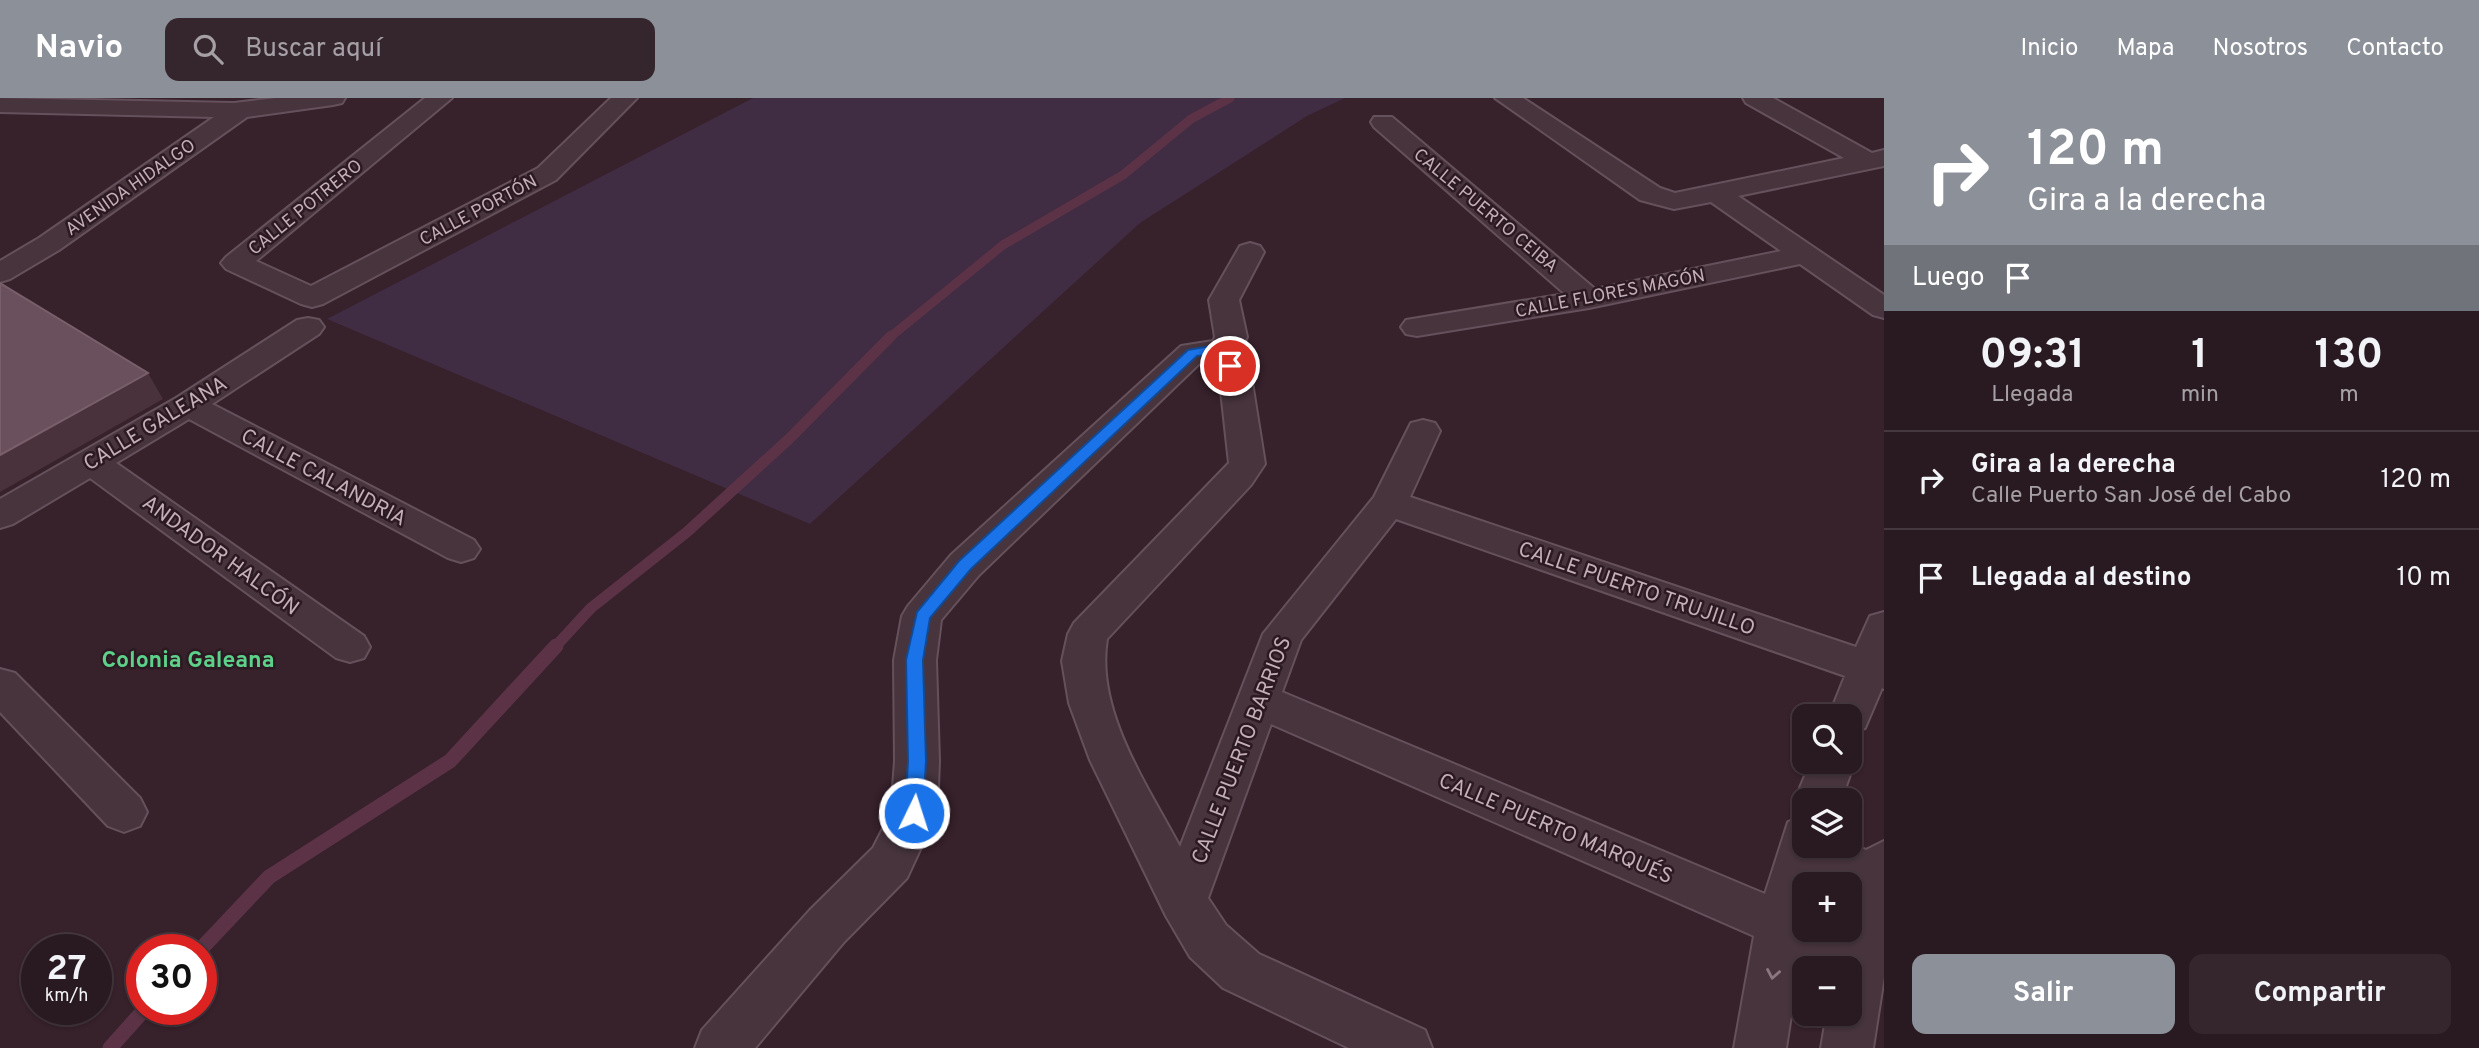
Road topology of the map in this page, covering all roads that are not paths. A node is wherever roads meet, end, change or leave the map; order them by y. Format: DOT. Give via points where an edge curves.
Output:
graph roads {
  1 [pos="333,98"];
  2 [pos="439,98"];
  3 [pos="625,98"];
  4 [pos="1507,98"];
  5 [pos="1755,98"];
  6 [pos="249,104"];
  7 [pos="5,116"];
  8 [pos="1382,122"];
  9 [pos="1876,160"];
  10 [pos="1716,193"];
  11 [pos="1250,252"];
  12 [pos="1802,255"];
  13 [pos="0,273"];
  14 [pos="1589,299"];
  15 [pos="1884,309"];
  16 [pos="310,312"];
  17 [pos="1417,327"];
  18 [pos="1222,354"];
  19 [pos="188,405"];
  20 [pos="1423,430"];
  21 [pos="91,462"];
  22 [pos="1389,503"];
  23 [pos="0,515"];
  24 [pos="461,549"];
  25 [pos="1884,627"];
  26 [pos="350,647"];
  27 [pos="1876,670"];
  28 [pos="0,685"];
  29 [pos="1259,700"];
  30 [pos="1857,704"];
  31 [pos="124,812"];
  32 [pos="1800,858"];
  33 [pos="1852,858"];
  34 [pos="1882,875"];
  35 [pos="1183,901"];
  36 [pos="1782,924"];
  37 [pos="1830,956"];
  38 [pos="1857,956"];
  39 [pos="1848,1026"];
  40 [pos="721,1048"];
  41 [pos="1406,1048"];
  42 [pos="1760,1048"];
  43 [pos="1847,1048"];
  1 -- 6 [label="street"];
  2 -- 16 [label="street, CALLE POTRERO" via="236,263"];
  3 -- 16 [label="street, CALLE PORTÓN" via="547,174"];
  4 -- 10 [label="street" via="1650,194 1684,200"];
  5 -- 9 [label="street"];
  6 -- 7 [label="street" via="43,106"];
  6 -- 13 [label="street, AVENIDA HIDALGO" via="49,244"];
  8 -- 14 [label="street, CALLE PUERTO CEIBA"];
  9 -- 10 [label="street"];
  10 -- 12 [label="street"];
  11 -- 18 [label="street" via="1224,300 1231,337"];
  12 -- 14 [label="street, CALLE FLORES MAGÓN"];
  12 -- 15 [label="street"];
  14 -- 17 [label="street, CALLE FLORES MAGÓN"];
  16 -- 19 [label="street, CALLE GALEANA"];
  18 -- 35 [label="street" via="1236,382 1247,464 1088,634 1083,661 1090,703 1112,760"];
  18 -- 40 [label="street" via="1210,350 1192,353 965,565 922,616 915,660 914,813 890,863 827,926"];
  19 -- 21 [label="street, CALLE GALEANA"];
  19 -- 24 [label="street, CALLE CALANDRIA"];
  20 -- 22 [label="street, CALLE PUERTO BARRIOS"];
  21 -- 23 [label="street, CALLE GALEANA"];
  21 -- 26 [label="street, ANDADOR HALCÓN"];
  22 -- 27 [label="street, CALLE PUERTO TRUJILLO"];
  22 -- 29 [label="street, CALLE PUERTO BARRIOS" via="1283,634"];
  25 -- 27 [label="street"];
  27 -- 30 [label="street"];
  28 -- 31 [label="street"];
  29 -- 35 [label="street, CALLE PUERTO BARRIOS"];
  29 -- 36 [label="street, CALLE PUERTO MARQUÉS"];
  32 -- 36 [label="street"];
  33 -- 34 [label="street"];
  34 -- 38 [label="street"];
  35 -- 41 [label="street" via="1208,941 1241,971"];
  36 -- 37 [label="street, CALLE PUERTO MARQUÉS"];
  36 -- 42 [label="street, one-way"];
  39 -- 43 [label="street"];
}
